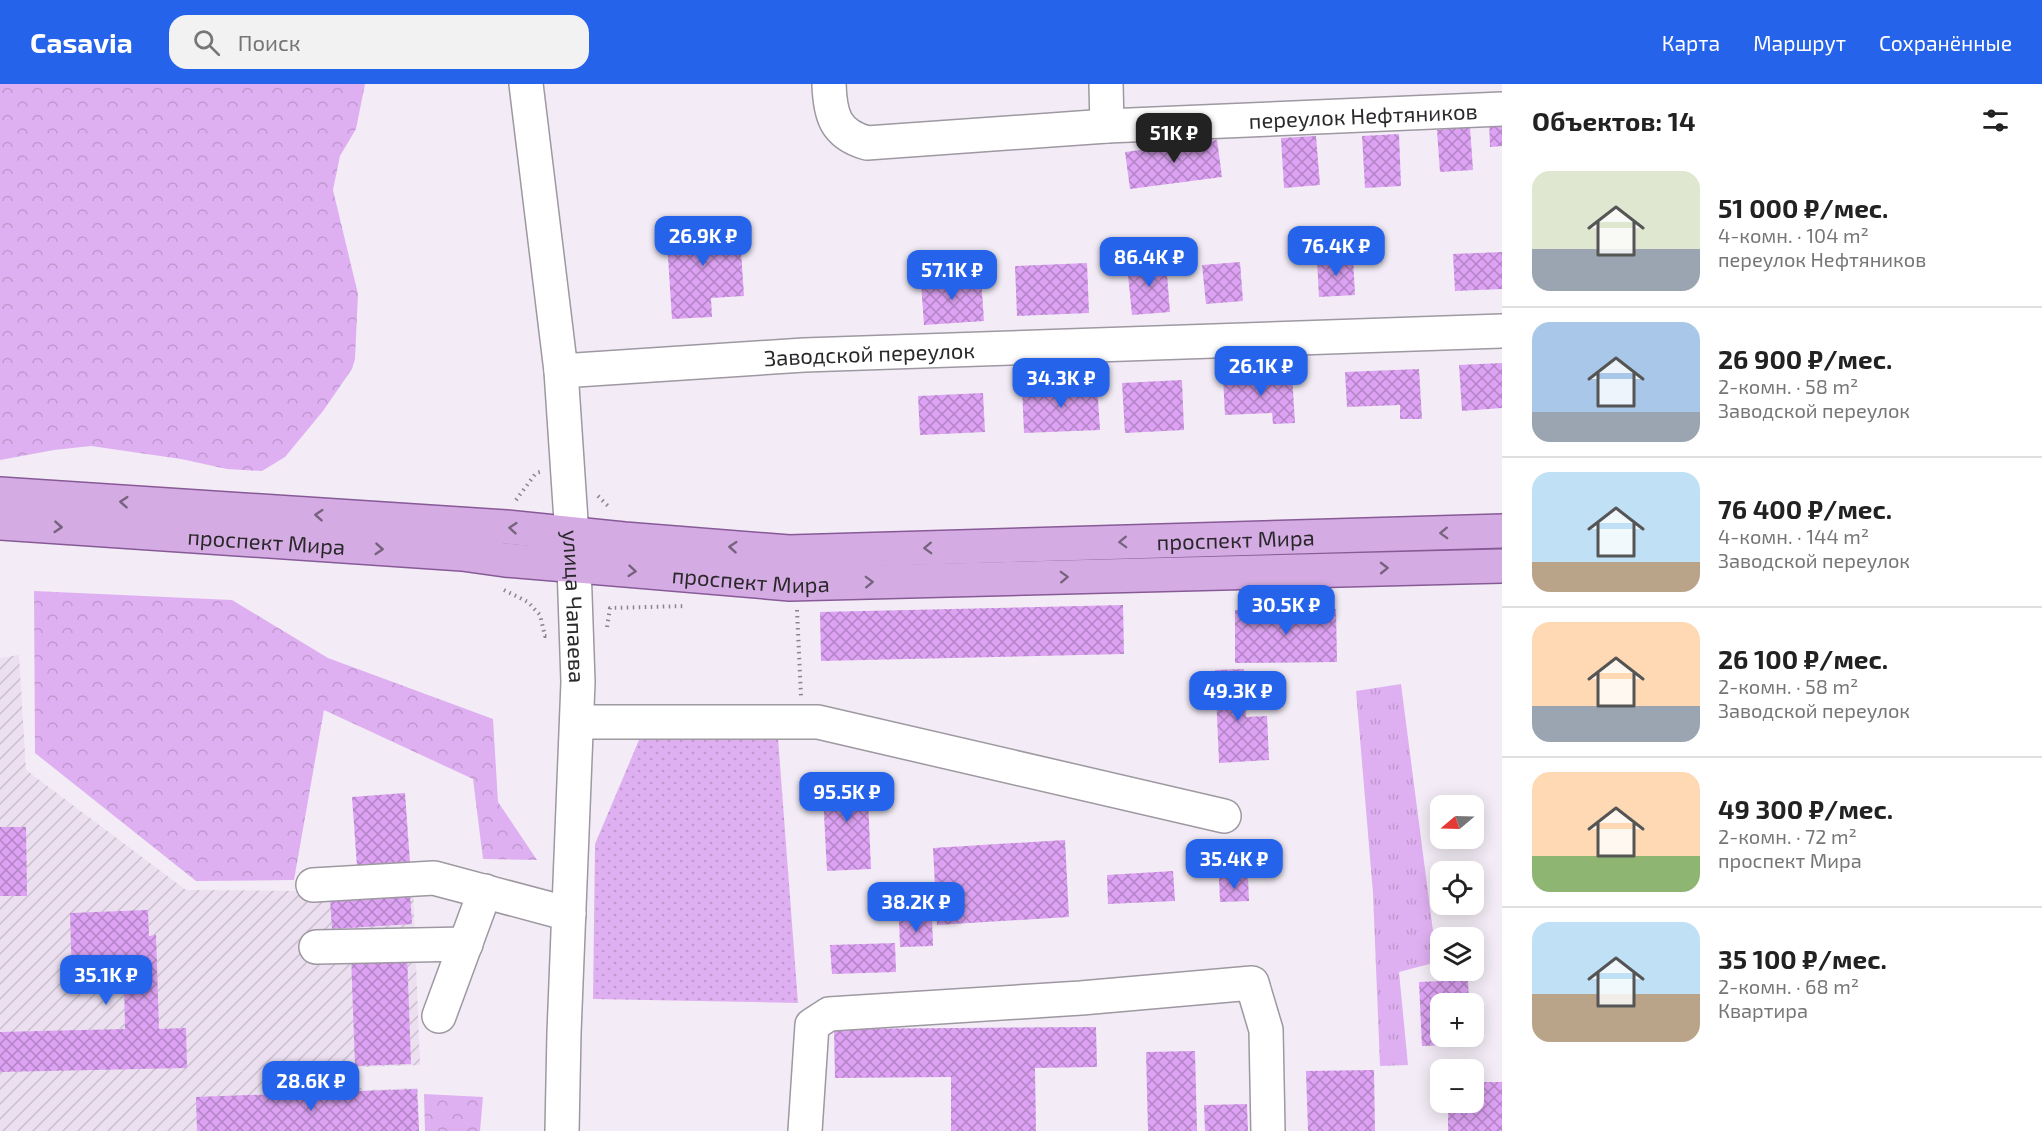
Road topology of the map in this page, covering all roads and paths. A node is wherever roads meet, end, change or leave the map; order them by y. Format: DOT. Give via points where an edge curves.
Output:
graph roads {
  1 [pos="526,84"];
  2 [pos="829,84"];
  3 [pos="1106,84"];
  4 [pos="1502,109"];
  5 [pos="1107,126"];
  6 [pos="1502,331"];
  7 [pos="561,371"];
  8 [pos="0,494"];
  9 [pos="0,523"];
  10 [pos="1502,531"];
  11 [pos="572,533"];
  12 [pos="574,566"];
  13 [pos="1502,566"];
  14 [pos="797,603"];
  15 [pos="577,722"];
  16 [pos="802,722"];
  17 [pos="1224,816"];
  18 [pos="313,885"];
  19 [pos="485,891"];
  20 [pos="569,914"];
  21 [pos="466,944"];
  22 [pos="316,947"];
  23 [pos="439,1016"];
  24 [pos="562,1131"];
  25 [pos="805,1131"];
  26 [pos="1268,1131"];
  1 -- 7 [label="street, улица Чапаева"];
  2 -- 5 [label="street, переулок Нефтяников" via="832,116 842,131 867,143"];
  3 -- 5 [label="street"];
  4 -- 5 [label="street, переулок Нефтяников"];
  6 -- 7 [label="street, Заводской переулок" via="804,355"];
  7 -- 11 [label="street, улица Чапаева"];
  11 -- 8 [label="main road, проспект Мира, one-way"];
  9 -- 12 [label="main road, проспект Мира, one-way" via="462,554"];
  10 -- 11 [label="main road, проспект Мира, one-way" via="789,552"];
  11 -- 12 [label="street, улица Чапаева"];
  12 -- 13 [label="main road, проспект Мира, one-way" via="790,584"];
  12 -- 15 [label="street, улица Чапаева"];
  14 -- 16 [label="path"];
  15 -- 16 [label="street"];
  15 -- 20 [label="street, улица Чапаева"];
  16 -- 17 [label="street" via="818,722"];
  18 -- 19 [label="street" via="434,878"];
  19 -- 20 [label="street"];
  19 -- 21 [label="street"];
  20 -- 24 [label="street, улица Чапаева"];
  21 -- 22 [label="street"];
  21 -- 23 [label="street"];
  25 -- 26 [label="street" via="812,1025 830,1014 1252,983 1266,1030"];
}
